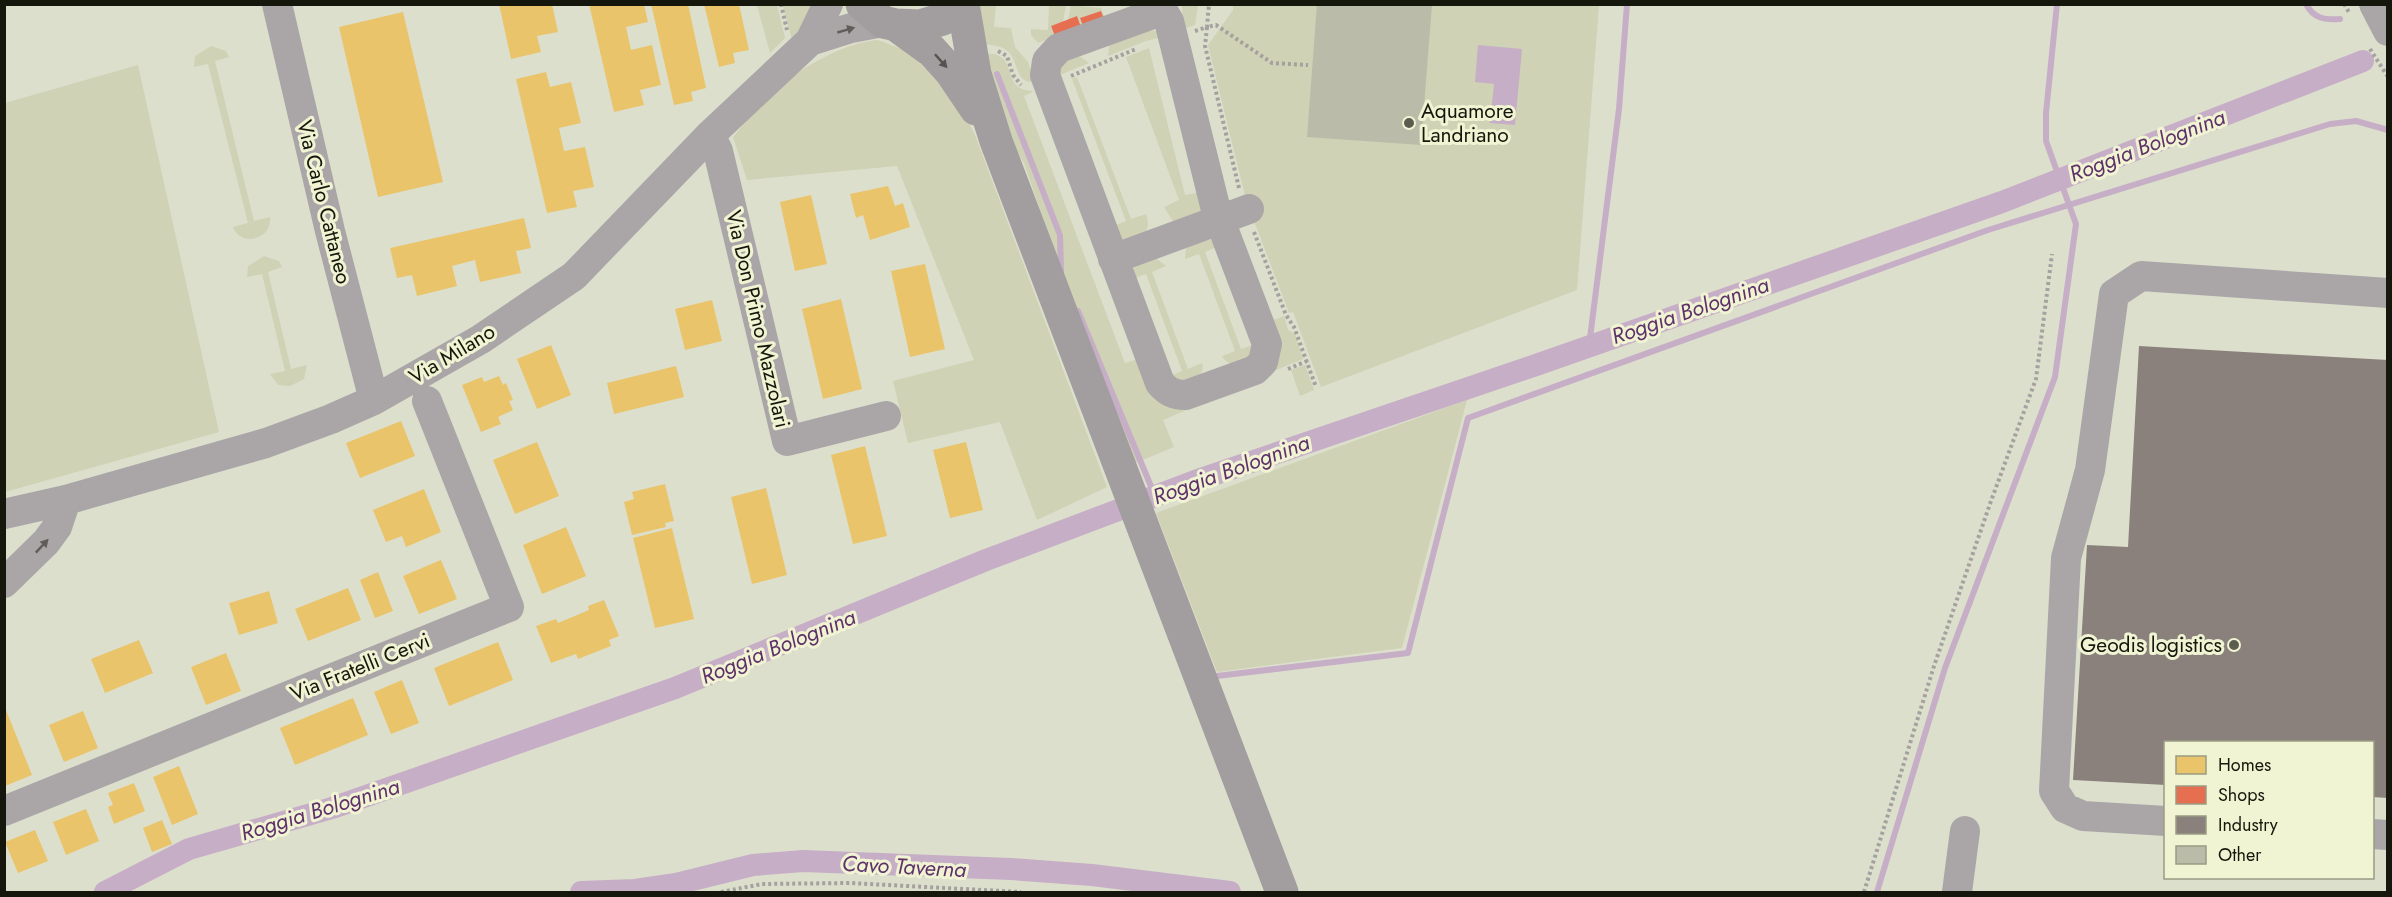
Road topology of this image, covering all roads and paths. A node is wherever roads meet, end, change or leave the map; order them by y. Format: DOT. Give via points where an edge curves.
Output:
graph roads {
  1 [pos="277,4"];
  2 [pos="828,4"];
  3 [pos="958,4"];
  4 [pos="963,4"];
  5 [pos="2374,4"];
  6 [pos="1162,6"];
  7 [pos="880,17"];
  8 [pos="1207,27"];
  9 [pos="2388,31"];
  10 [pos="810,41"];
  11 [pos="1308,65"];
  12 [pos="710,135"];
  13 [pos="996,141"];
  14 [pos="1249,209"];
  15 [pos="1220,220"];
  16 [pos="2052,254"];
  17 [pos="1113,259"];
  18 [pos="2388,293"];
  19 [pos="374,400"];
  20 [pos="427,401"];
  21 [pos="886,417"];
  22 [pos="66,500"];
  23 [pos="4,514"];
  24 [pos="4,583"];
  25 [pos="4,811"];
  26 [pos="2164,821"];
  27 [pos="1965,831"];
  28 [pos="721,892"];
  29 [pos="1021,892"];
  30 [pos="1282,892"];
  31 [pos="1864,892"];
  32 [pos="1958,892"];
  1 -- 19 [label="street, Via Carlo Cattaneo"];
  2 -- 10 [label="street, Via Milano"];
  3 -- 7 [label="main road" via="943,19 920,26"];
  4 -- 13 [label="main road" via="975,74"];
  5 -- 9 [label="street"];
  6 -- 15 [label="street"];
  6 -- 17 [label="street" via="1153,14 1059,48 1050,55 1045,69 1047,85"];
  10 -- 7 [label="street, Via Milano, one-way"];
  7 -- 13 [label="main road, one-way" via="932,51 951,72"];
  8 -- 11 [label="path" via="1216,25 1272,63"];
  10 -- 12 [label="street, Via Milano"];
  12 -- 19 [label="street, Via Milano" via="574,276 480,339"];
  12 -- 21 [label="street, Via Don Primo Mazzolari" via="718,151 787,441"];
  13 -- 30 [label="main road"];
  14 -- 15 [label="street"];
  15 -- 17 [label="street"];
  15 -- 17 [label="street" via="1267,344 1263,362 1255,370 1186,395 1167,391 1160,383"];
  16 -- 31 [label="path" via="2036,379 1934,666"];
  18 -- 26 [label="street" via="2141,276 2114,294 2090,470 2066,558 2054,791 2065,808 2083,816"];
  19 -- 22 [label="street, Via Milano" via="266,443"];
  20 -- 25 [label="street, Via Fratelli Cervi" via="509,607"];
  22 -- 23 [label="street, Via Milano"];
  24 -- 22 [label="street, one-way" via="46,542 57,527"];
  27 -- 32 [label="street"];
  28 -- 29 [label="path" via="762,884 850,883"];
}
